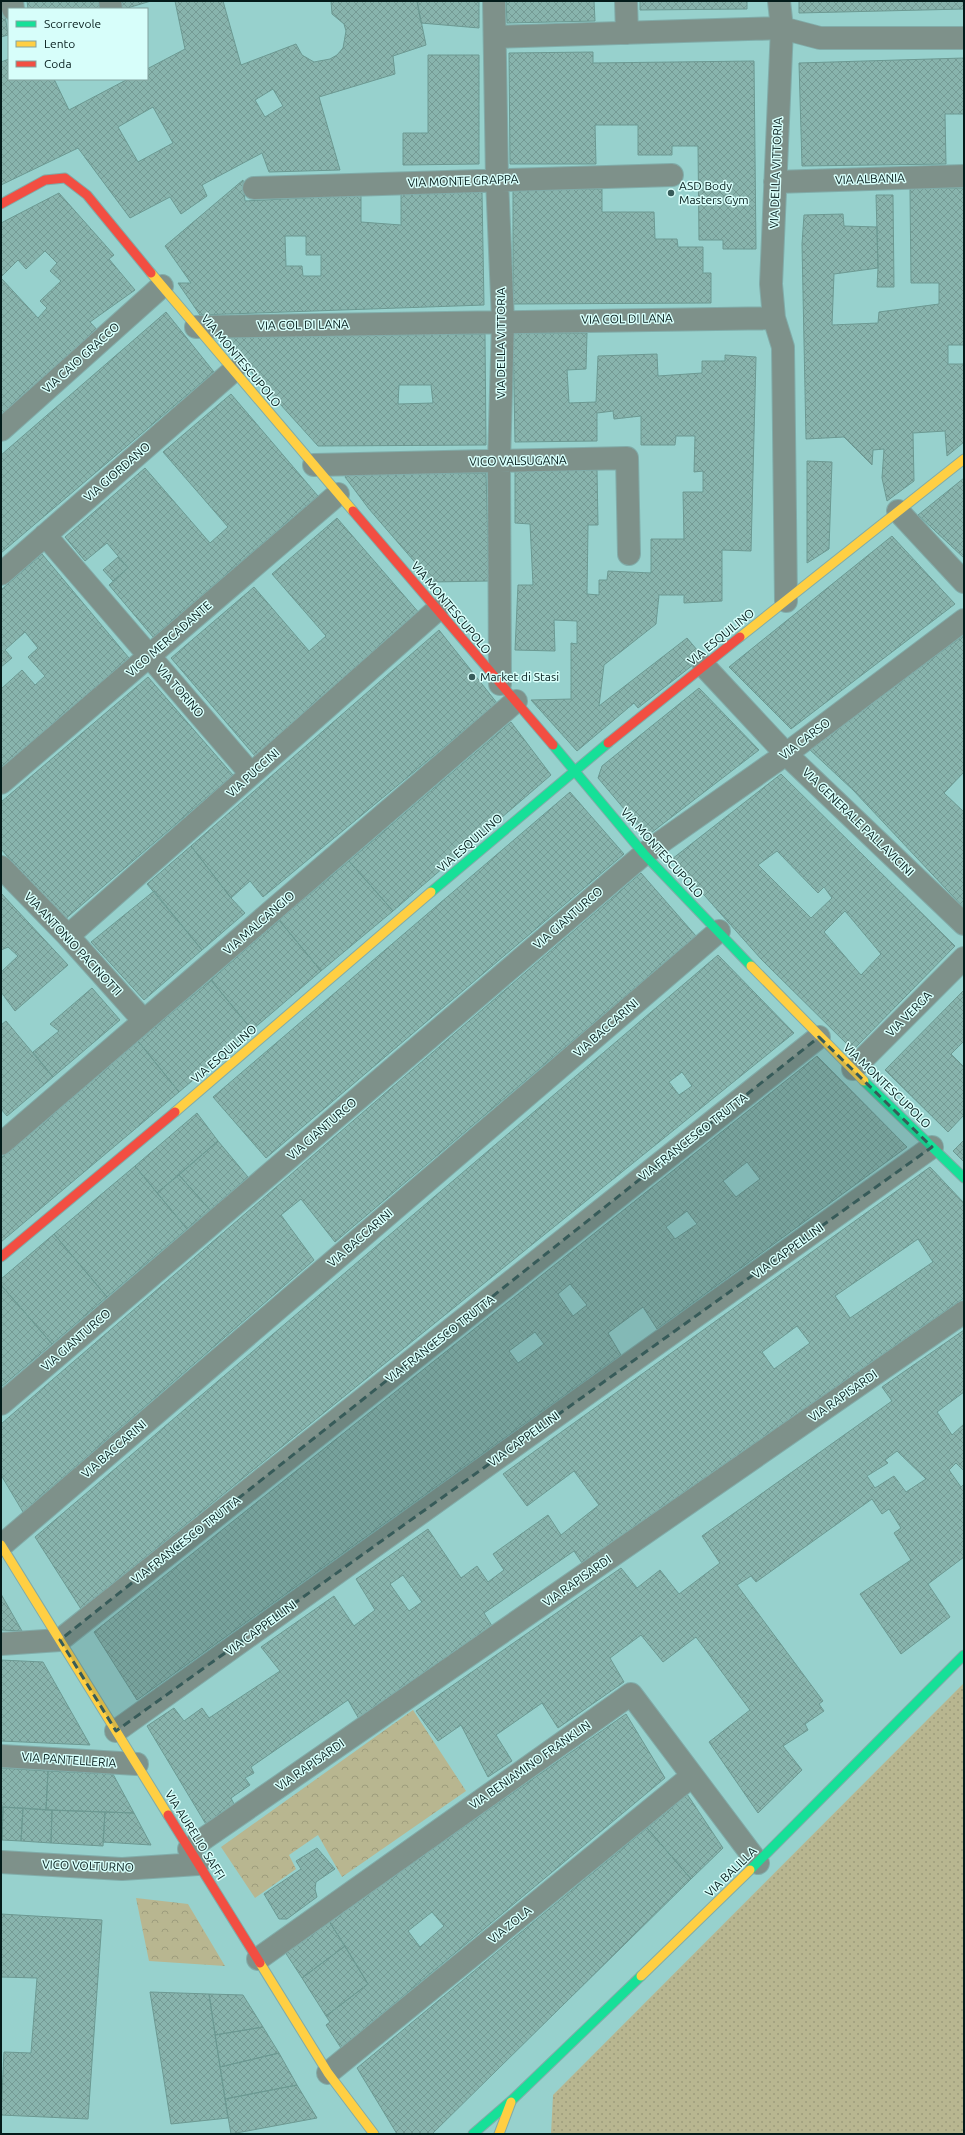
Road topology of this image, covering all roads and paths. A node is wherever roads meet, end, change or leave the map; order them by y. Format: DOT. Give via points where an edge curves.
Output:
graph roads {
  1 [pos="494,1"];
  2 [pos="626,1"];
  3 [pos="779,1"];
  4 [pos="782,28"];
  5 [pos="627,33"];
  6 [pos="495,37"];
  7 [pos="964,38"];
  8 [pos="672,175"];
  9 [pos="964,176"];
  10 [pos="497,179"];
  11 [pos="776,182"];
  12 [pos="254,188"];
  13 [pos="1,204"];
  14 [pos="162,286"];
  15 [pos="774,318"];
  16 [pos="503,321"];
  17 [pos="196,327"];
  18 [pos="233,371"];
  19 [pos="1,430"];
  20 [pos="964,459"];
  21 [pos="499,461"];
  22 [pos="314,465"];
  23 [pos="338,494"];
  24 [pos="898,511"];
  25 [pos="45,535"];
  26 [pos="629,554"];
  27 [pos="1,574"];
  28 [pos="964,582"];
  29 [pos="786,601"];
  30 [pos="437,610"];
  31 [pos="964,620"];
  32 [pos="150,656"];
  33 [pos="704,666"];
  34 [pos="500,684"];
  35 [pos="516,701"];
  36 [pos="786,754"];
  37 [pos="573,770"];
  38 [pos="251,774"];
  39 [pos="1,783"];
  40 [pos="644,854"];
  41 [pos="1,867"];
  42 [pos="964,924"];
  43 [pos="719,931"];
  44 [pos="68,936"];
  45 [pos="964,958"];
  46 [pos="144,1021"];
  47 [pos="819,1037"];
  48 [pos="853,1069"];
  49 [pos="1,1144"];
  50 [pos="932,1147"];
  51 [pos="964,1178"];
  52 [pos="1,1257"];
  53 [pos="964,1312"];
  54 [pos="1,1404"];
  55 [pos="1,1545"];
  56 [pos="60,1640"];
  57 [pos="1,1644"];
  58 [pos="964,1655"];
  59 [pos="116,1731"];
  60 [pos="1,1756"];
  61 [pos="137,1764"];
  62 [pos="692,1776"];
  63 [pos="194,1856"];
  64 [pos="1,1862"];
  65 [pos="758,1863"];
  66 [pos="258,1959"];
  67 [pos="328,2073"];
  68 [pos="511,2101"];
  69 [pos="374,2134"];
  70 [pos="473,2134"];
  71 [pos="499,2134"];
  1 -- 6 [label="street, VIA DELLA VITTORIA"];
  2 -- 5 [label="street"];
  3 -- 4 [label="street, VIA DELLA VITTORIA"];
  4 -- 5 [label="street"];
  4 -- 7 [label="street" via="820,38"];
  4 -- 11 [label="street, VIA DELLA VITTORIA"];
  5 -- 6 [label="street"];
  6 -- 10 [label="street, VIA DELLA VITTORIA"];
  8 -- 10 [label="street, VIA MONTE GRAPPA"];
  9 -- 11 [label="street, VIA ALBANIA"];
  10 -- 12 [label="street, VIA MONTE GRAPPA"];
  10 -- 16 [label="street, VIA DELLA VITTORIA"];
  11 -- 15 [label="street, VIA DELLA VITTORIA" via="771,284"];
  13 -- 14 [label="street, VIA MONTESCUPOLO" via="45,180 66,178 87,195"];
  14 -- 17 [label="street, VIA MONTESCUPOLO"];
  14 -- 19 [label="street, VIA CAIO GRACCO"];
  15 -- 16 [label="street, VIA COL DI LANA"];
  15 -- 29 [label="street" via="782,347"];
  16 -- 17 [label="street, VIA COL DI LANA"];
  16 -- 21 [label="street, VIA DELLA VITTORIA"];
  17 -- 18 [label="street, VIA MONTESCUPOLO"];
  18 -- 22 [label="street, VIA MONTESCUPOLO"];
  18 -- 25 [label="street, VIA GIORDANO"];
  20 -- 24 [label="street, VIA ESQUILINO"];
  21 -- 22 [label="street, VICO VALSUGANA"];
  21 -- 26 [label="street, VICO VALSUGANA" via="627,458"];
  21 -- 34 [label="street, VIA DELLA VITTORIA"];
  22 -- 23 [label="street, VIA MONTESCUPOLO"];
  23 -- 30 [label="street, VIA MONTESCUPOLO"];
  23 -- 32 [label="street, VICO MERCADANTE"];
  24 -- 28 [label="street"];
  24 -- 29 [label="street, VIA ESQUILINO"];
  25 -- 27 [label="street, VIA GIORDANO"];
  25 -- 32 [label="street, VIA TORINO"];
  29 -- 33 [label="street, VIA ESQUILINO"];
  30 -- 34 [label="street, VIA MONTESCUPOLO"];
  30 -- 38 [label="street, VIA PUCCINI"];
  31 -- 36 [label="street, VIA CARSO"];
  32 -- 38 [label="street, VIA TORINO"];
  32 -- 39 [label="street, VICO MERCADANTE"];
  33 -- 36 [label="street, VIA GENERALE PALLAVICINI"];
  33 -- 37 [label="street, VIA ESQUILINO"];
  34 -- 35 [label="street, VIA MONTESCUPOLO"];
  35 -- 37 [label="street, VIA MONTESCUPOLO"];
  35 -- 46 [label="street, VIA MALCANGIO"];
  36 -- 40 [label="street, VIA CARSO"];
  36 -- 42 [label="street, VIA GENERALE PALLAVICINI"];
  37 -- 40 [label="street, VIA MONTESCUPOLO"];
  37 -- 52 [label="street, VIA ESQUILINO" via="197,1093"];
  38 -- 44 [label="street, VIA PUCCINI"];
  40 -- 43 [label="street, VIA MONTESCUPOLO"];
  40 -- 54 [label="street, VIA GIANTURCO"];
  41 -- 44 [label="street, VIA ANTONIO PACINOTTI"];
  43 -- 47 [label="street, VIA MONTESCUPOLO"];
  43 -- 55 [label="street, VIA BACCARINI"];
  44 -- 46 [label="street, VIA ANTONIO PACINOTTI"];
  45 -- 48 [label="street, VIA VERGA"];
  46 -- 49 [label="street, VIA MALCANGIO"];
  47 -- 48 [label="street, VIA MONTESCUPOLO"];
  47 -- 56 [label="street, VIA FRANCESCO TRUTTA"];
  48 -- 50 [label="street, VIA MONTESCUPOLO"];
  50 -- 51 [label="street, VIA MONTESCUPOLO"];
  50 -- 59 [label="street, VIA CAPPELLINI"];
  53 -- 63 [label="street, VIA RAPISARDI"];
  55 -- 56 [label="street, VIA AURELIO SAFFI"];
  56 -- 57 [label="street"];
  56 -- 59 [label="street, VIA AURELIO SAFFI"];
  58 -- 65 [label="street, VIA BALILLA"];
  59 -- 61 [label="street, VIA AURELIO SAFFI"];
  60 -- 61 [label="street, VIA PANTELLERIA"];
  61 -- 63 [label="street, VIA AURELIO SAFFI"];
  62 -- 65 [label="street, VIA BENIAMINO FRANKLIN"];
  62 -- 66 [label="street, VIA BENIAMINO FRANKLIN" via="631,1694"];
  62 -- 67 [label="street, VIA ZOLA"];
  63 -- 64 [label="street, VICO VOLTURNO" via="122,1869"];
  63 -- 66 [label="street, VIA AURELIO SAFFI"];
  65 -- 68 [label="street, VIA BALILLA"];
  66 -- 67 [label="street, VIA AURELIO SAFFI"];
  67 -- 69 [label="street, VIA AURELIO SAFFI"];
  68 -- 70 [label="street, VIA BALILLA"];
  68 -- 71 [label="street, VIA BALILLA"];
}
